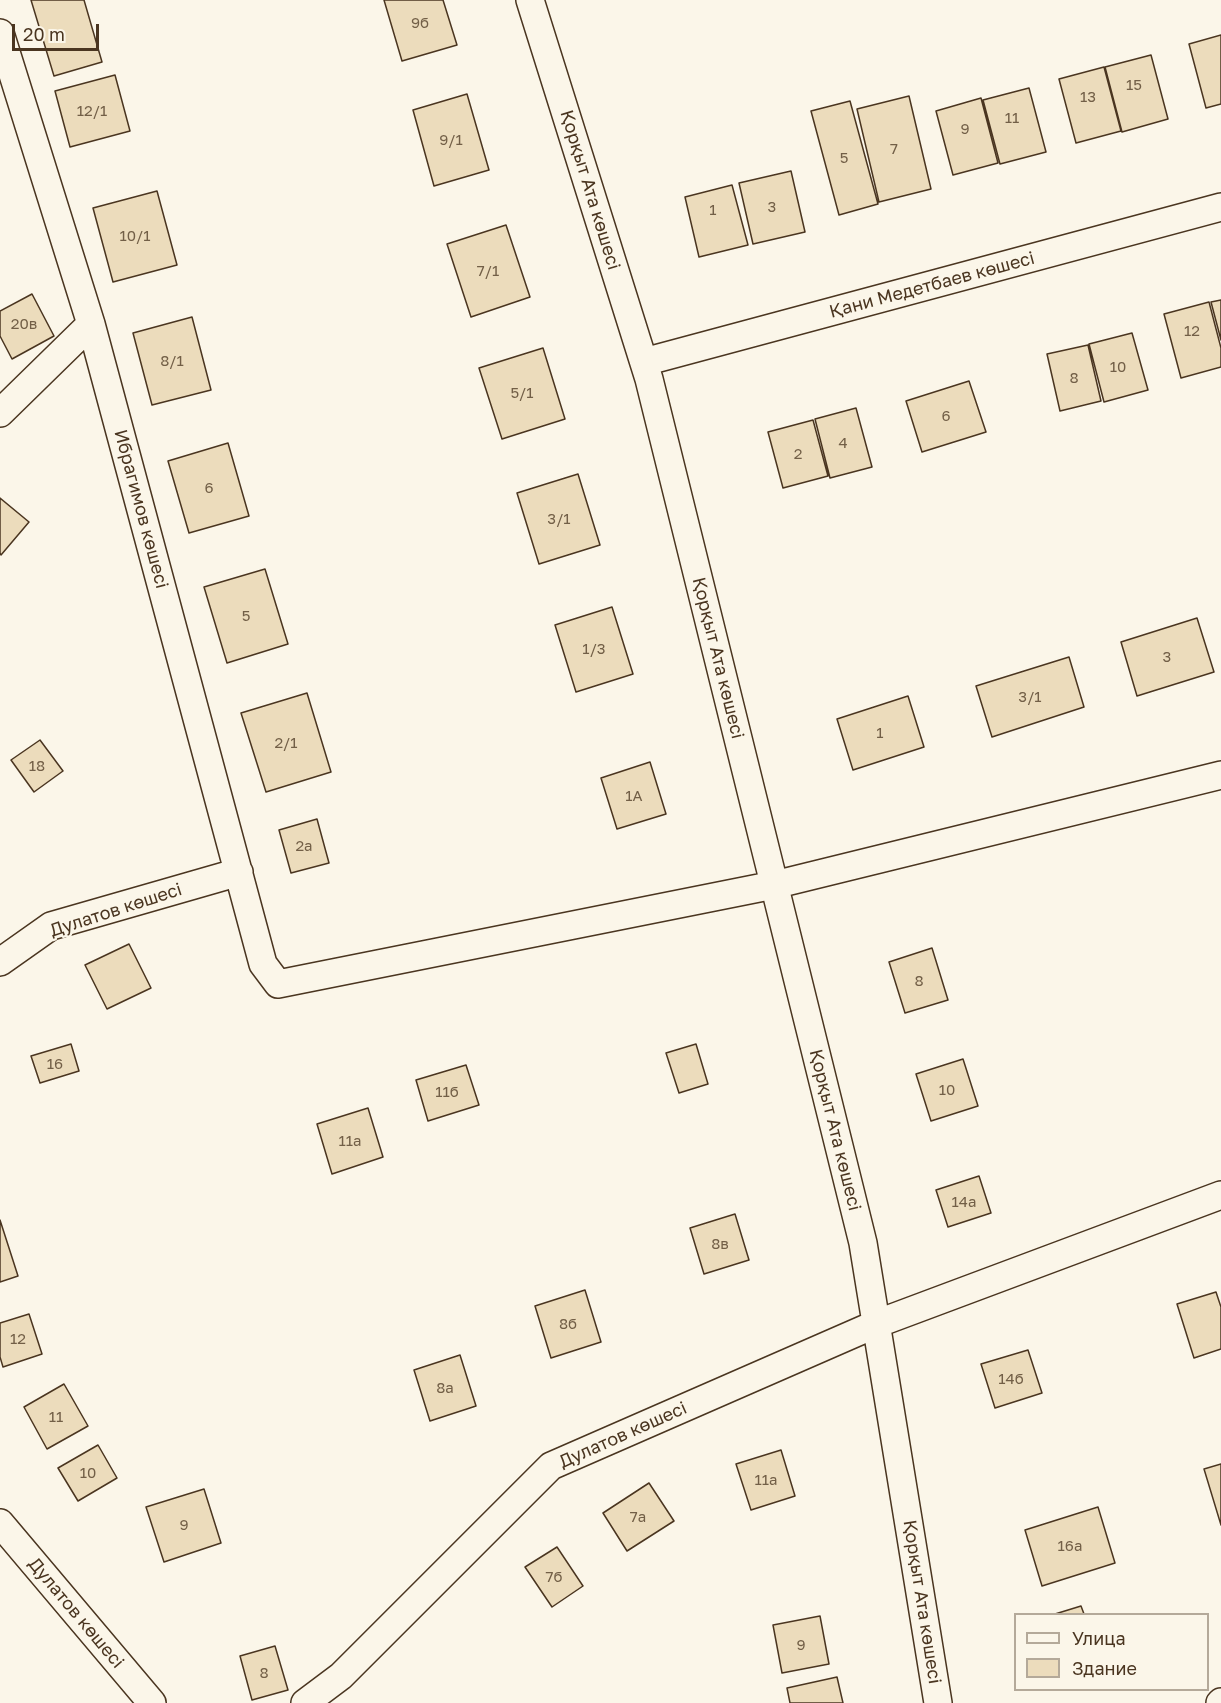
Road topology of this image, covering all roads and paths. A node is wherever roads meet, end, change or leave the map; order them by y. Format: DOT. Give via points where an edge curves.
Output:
graph roads {
  1 [pos="530,0"];
  2 [pos="0,33"];
  3 [pos="1221,207"];
  4 [pos="91,324"];
  5 [pos="644,362"];
  6 [pos="0,413"];
  7 [pos="1221,775"];
  8 [pos="239,872"];
  9 [pos="774,885"];
  10 [pos="0,962"];
  11 [pos="1221,1195"];
  12 [pos="876,1324"];
  13 [pos="0,1522"];
  14 [pos="152,1703"];
  15 [pos="305,1703"];
  16 [pos="938,1703"];
  1 -- 5 [label="street, Қорқыт Ата көшесі"];
  2 -- 4 [label="street, Ибрагимов көшесі"];
  3 -- 5 [label="street, Қани Медетбаев көшесі"];
  4 -- 6 [label="street"];
  4 -- 8 [label="street, Ибрагимов көшесі"];
  5 -- 9 [label="street, Қорқыт Ата көшесі"];
  7 -- 9 [label="street"];
  8 -- 9 [label="street, Ибрагимов көшесі" via="263,964 278,984"];
  8 -- 10 [label="street, Дулатов көшесі" via="51,926"];
  9 -- 12 [label="street, Қорқыт Ата көшесі" via="863,1243"];
  11 -- 12 [label="street"];
  12 -- 15 [label="street, Дулатов көшесі" via="551,1466 341,1676"];
  12 -- 16 [label="street, Қорқыт Ата көшесі"];
  13 -- 14 [label="street, Дулатов көшесі"];
}
